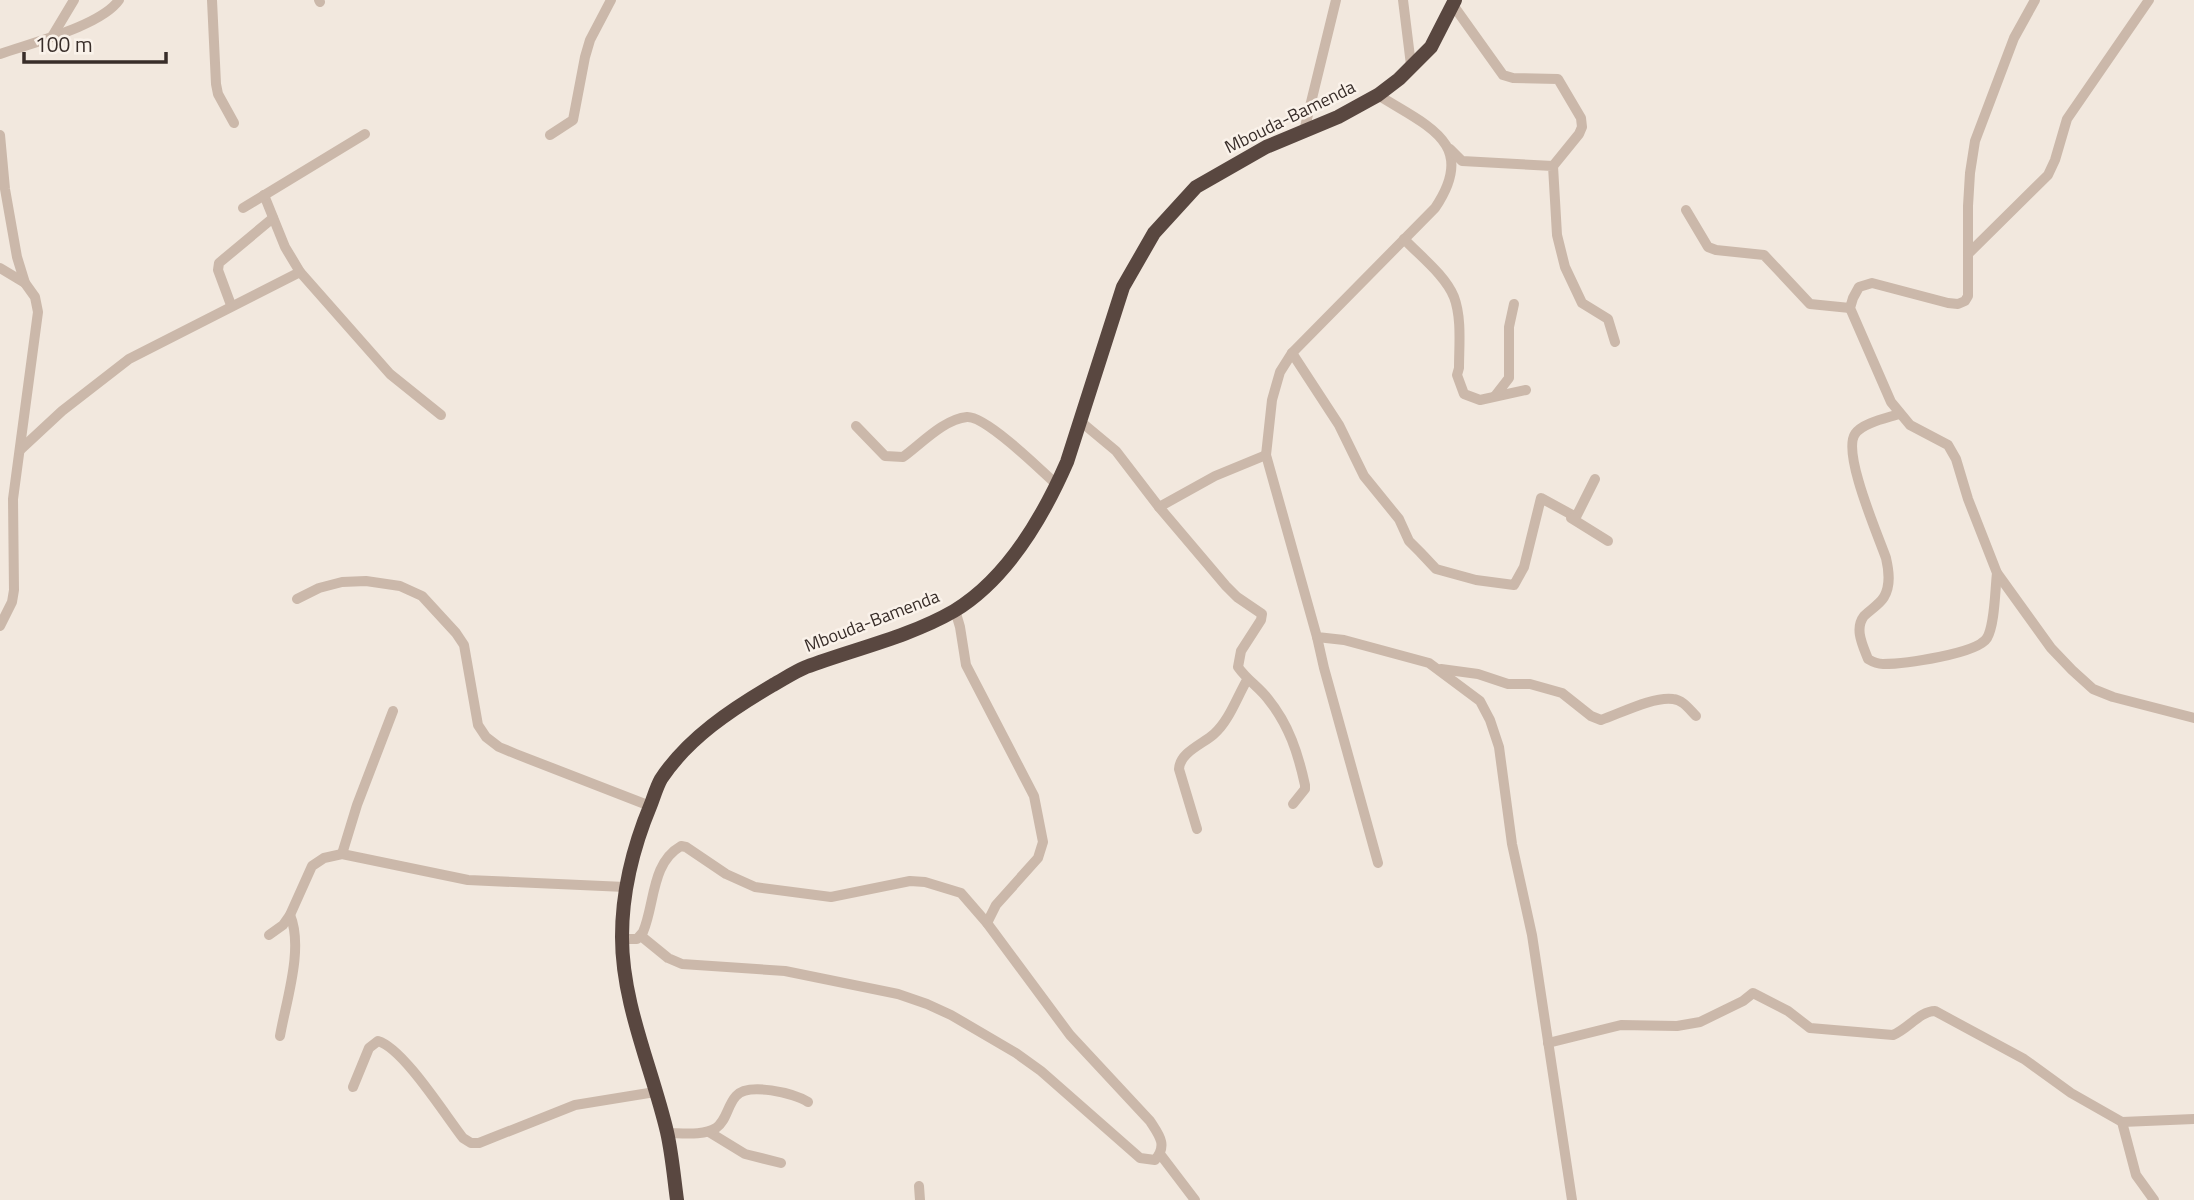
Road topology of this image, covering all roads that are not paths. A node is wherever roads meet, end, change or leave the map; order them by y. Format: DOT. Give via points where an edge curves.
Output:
graph roads {
  1 [pos="74,0"];
  2 [pos="119,0"];
  3 [pos="212,0"];
  4 [pos="611,0"];
  5 [pos="1336,0"];
  6 [pos="1404,0"];
  7 [pos="2035,0"];
  8 [pos="2149,0"];
  9 [pos="1454,3"];
  10 [pos="52,36"];
  11 [pos="0,54"];
  12 [pos="1410,65"];
  13 [pos="1378,95"];
  14 [pos="233,123"];
  15 [pos="1304,131"];
  16 [pos="365,134"];
  17 [pos="0,135"];
  18 [pos="550,135"];
  19 [pos="1450,148"];
  20 [pos="1553,166"];
  21 [pos="264,195"];
  22 [pos="243,208"];
  23 [pos="1686,210"];
  24 [pos="273,218"];
  25 [pos="1404,239"];
  26 [pos="1968,254"];
  27 [pos="0,268"];
  28 [pos="300,272"];
  29 [pos="25,283"];
  30 [pos="1514,304"];
  31 [pos="231,305"];
  32 [pos="1850,308"];
  33 [pos="1615,342"];
  34 [pos="1292,353"];
  35 [pos="1526,390"];
  36 [pos="1495,397"];
  37 [pos="1899,414"];
  38 [pos="441,415"];
  39 [pos="1080,421"];
  40 [pos="856,426"];
  41 [pos="20,450"];
  42 [pos="1266,455"];
  43 [pos="1595,479"];
  44 [pos="1057,485"];
  45 [pos="1541,498"];
  46 [pos="1159,507"];
  47 [pos="11,524"];
  48 [pos="0,529"];
  49 [pos="1608,541"];
  50 [pos="1997,573"];
  51 [pos="297,599"];
  52 [pos="955,610"];
  53 [pos="0,626"];
  54 [pos="1317,637"];
  55 [pos="1440,669"];
  56 [pos="1247,680"];
  57 [pos="393,711"];
  58 [pos="1696,716"];
  59 [pos="2194,718"];
  60 [pos="1293,804"];
  61 [pos="650,806"];
  62 [pos="1197,829"];
  63 [pos="342,854"];
  64 [pos="1378,863"];
  65 [pos="625,887"];
  66 [pos="290,915"];
  67 [pos="988,923"];
  68 [pos="269,935"];
  69 [pos="641,936"];
  70 [pos="622,939"];
  71 [pos="280,1036"];
  72 [pos="1548,1043"];
  73 [pos="353,1087"];
  74 [pos="655,1092"];
  75 [pos="808,1102"];
  76 [pos="2194,1119"];
  77 [pos="2122,1122"];
  78 [pos="709,1132"];
  79 [pos="667,1133"];
  80 [pos="1160,1154"];
  81 [pos="781,1163"];
  82 [pos="919,1186"];
  83 [pos="677,1200"];
  84 [pos="920,1200"];
  85 [pos="1195,1200"];
  86 [pos="1572,1200"];
  87 [pos="2154,1200"];
  1 -- 10 [label="street"];
  2 -- 10 [label="street" via="90,23"];
  3 -- 14 [label="street" via="216,84"];
  4 -- 18 [label="street" via="590,40 573,120"];
  5 -- 15 [label="street"];
  6 -- 12 [label="street"];
  7 -- 26 [label="street" via="2014,38 1975,141"];
  8 -- 26 [label="street" via="2067,118 2048,175"];
  9 -- 12 [label="highway, Mbouda-Bamenda" via="1431,47"];
  9 -- 20 [label="street" via="1503,75 1551,78 1562,84 1582,127"];
  10 -- 11 [label="street"];
  12 -- 13 [label="highway, Mbouda-Bamenda"];
  13 -- 15 [label="highway, Mbouda-Bamenda"];
  13 -- 19 [label="street" via="1437,132"];
  15 -- 39 [label="highway, Mbouda-Bamenda" via="1196,187 1154,233 1123,287"];
  16 -- 21 [label="street"];
  17 -- 29 [label="street" via="10,216"];
  19 -- 20 [label="street" via="1462,161"];
  19 -- 25 [label="street" via="1452,174 1446,192"];
  20 -- 33 [label="street" via="1557,235 1565,267 1582,303 1608,319"];
  21 -- 22 [label="street"];
  21 -- 24 [label="street"];
  23 -- 32 [label="street" via="1708,247 1764,256 1810,304"];
  24 -- 28 [label="street"];
  24 -- 31 [label="street" via="219,262"];
  25 -- 34 [label="street"];
  25 -- 36 [label="street" via="1454,296 1457,375 1464,394 1480,400"];
  26 -- 32 [label="street" via="1965,301 1948,303 1872,284 1859,287"];
  27 -- 29 [label="street"];
  28 -- 31 [label="street"];
  28 -- 38 [label="street" via="390,374"];
  29 -- 41 [label="street" via="38,312"];
  30 -- 36 [label="street" via="1509,378"];
  31 -- 41 [label="street" via="129,359"];
  32 -- 37 [label="street"];
  34 -- 42 [label="street" via="1280,372 1272,400"];
  34 -- 45 [label="street" via="1339,425 1364,476 1399,519 1409,541 1436,569 1514,585 1524,567"];
  35 -- 36 [label="street"];
  37 -- 50 [label="street" via="1948,445"];
  37 -- 50 [label="street" via="1859,429 1851,443 1853,464 1888,570 1886,594 1860,625 1868,659 1882,664 1914,660 1981,644 1989,633"];
  39 -- 44 [label="highway, Mbouda-Bamenda"];
  39 -- 46 [label="street" via="1116,451"];
  40 -- 44 [label="street" via="886,456 903,457 947,424 975,418"];
  41 -- 47 [label="street"];
  42 -- 46 [label="street"];
  42 -- 54 [label="street"];
  43 -- 45 [label="street" via="1576,517"];
  44 -- 52 [label="highway, Mbouda-Bamenda" via="1013,556 990,583"];
  45 -- 49 [label="street"];
  46 -- 56 [label="street" via="1226,586 1262,614 1238,660"];
  47 -- 48 [label="street"];
  47 -- 53 [label="street" via="15,590"];
  50 -- 59 [label="street" via="2051,648 2093,689"];
  51 -- 61 [label="street" via="342,582 366,581 400,586 422,596 464,645 478,725 486,737 499,747"];
  52 -- 61 [label="highway, Mbouda-Bamenda" via="886,640 802,668 736,706 692,743 661,780"];
  52 -- 67 [label="street" via="966,664 1034,796 1043,842 1038,858 996,905"];
  54 -- 55 [label="street" via="1422,660"];
  54 -- 64 [label="street"];
  55 -- 58 [label="street" via="1562,693 1601,720 1673,699 1683,702"];
  55 -- 72 [label="street" via="1480,701 1499,747 1511,844 1532,935"];
  56 -- 60 [label="street" via="1283,719 1297,749 1305,789"];
  56 -- 62 [label="street" via="1217,732 1179,763"];
  57 -- 63 [label="street"];
  61 -- 65 [label="highway, Mbouda-Bamenda"];
  63 -- 65 [label="street" via="468,880"];
  63 -- 66 [label="street" via="312,866"];
  65 -- 70 [label="highway, Mbouda-Bamenda"];
  66 -- 68 [label="street"];
  66 -- 71 [label="street" via="296,929 295,953"];
  67 -- 69 [label="street" via="961,893 925,883 899,883 831,897 807,895 736,880 681,846 663,864"];
  67 -- 80 [label="street" via="1070,1035 1150,1121 1163,1145"];
  69 -- 70 [label="street"];
  69 -- 80 [label="street" via="682,964 785,971 898,994 951,1014 1041,1071 1140,1158 1155,1160"];
  70 -- 74 [label="highway, Mbouda-Bamenda" via="633,1011"];
  72 -- 77 [label="street" via="1622,1025 1678,1027 1700,1022 1753,993 1810,1028 1893,1035 1927,1011 1935,1011 2024,1059"];
  72 -- 86 [label="street"];
  73 -- 74 [label="street" via="369,1048 382,1041 416,1074 471,1143 575,1105"];
  74 -- 79 [label="highway, Mbouda-Bamenda"];
  75 -- 78 [label="street" via="783,1091 745,1090"];
  76 -- 77 [label="street"];
  77 -- 87 [label="street" via="2136,1175"];
  78 -- 79 [label="street"];
  78 -- 81 [label="street" via="745,1154"];
  79 -- 83 [label="highway, Mbouda-Bamenda"];
  80 -- 85 [label="street"];
  82 -- 84 [label="street"];
}
